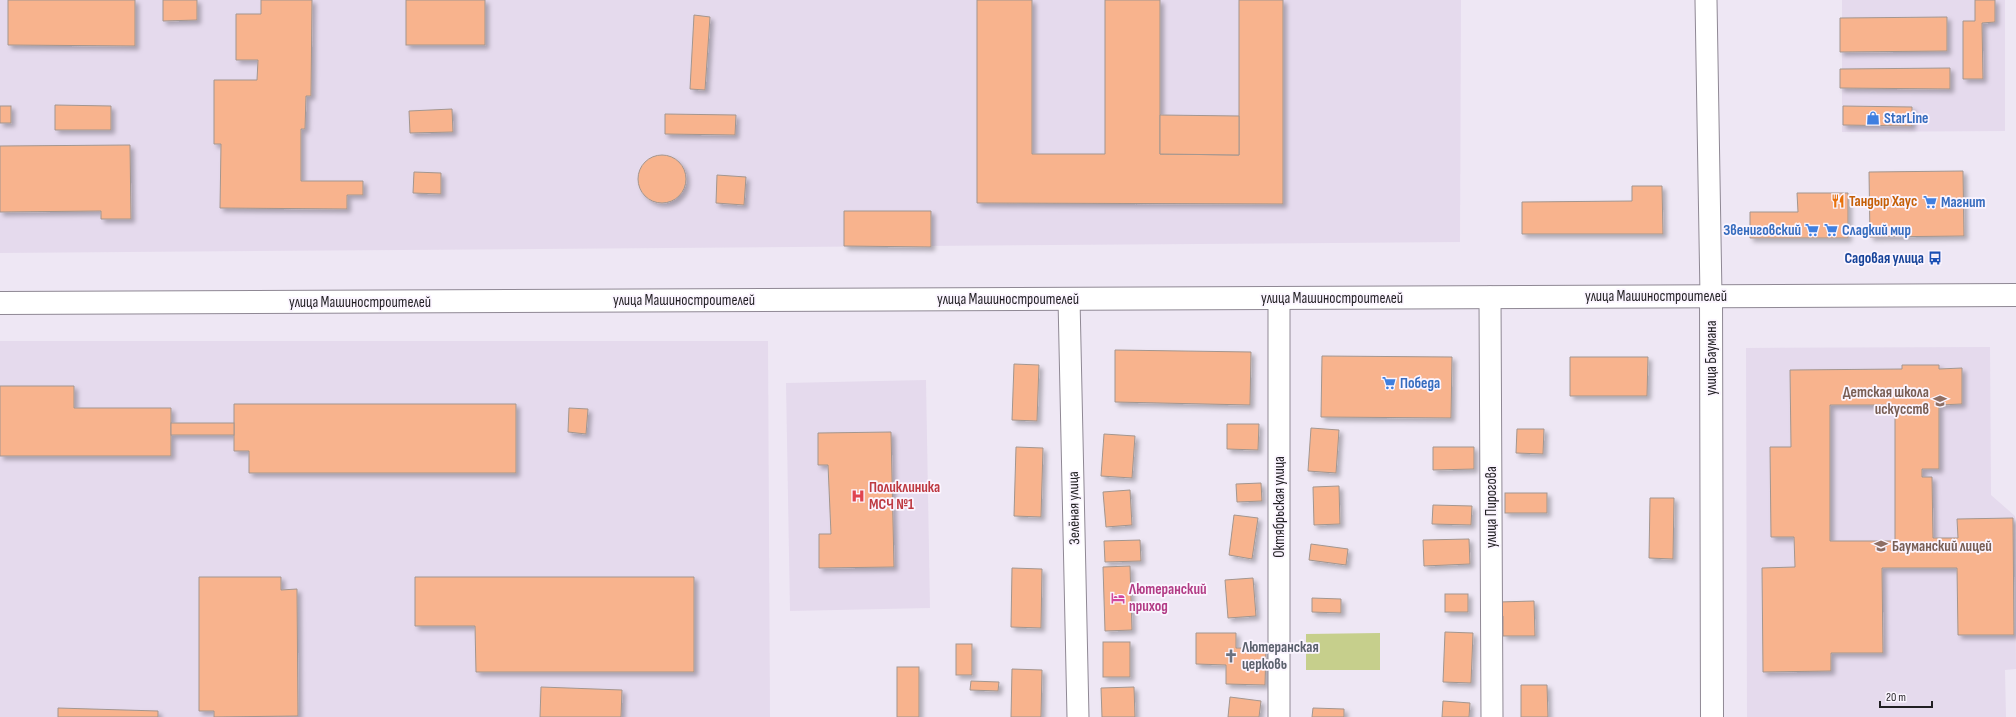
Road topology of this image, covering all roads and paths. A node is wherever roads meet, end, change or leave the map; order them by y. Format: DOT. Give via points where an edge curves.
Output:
graph roads {
  1 [pos="1706,0"];
  2 [pos="2016,295"];
  3 [pos="1711,296"];
  4 [pos="1490,297"];
  5 [pos="1279,298"];
  6 [pos="1069,299"];
  7 [pos="0,304"];
  8 [pos="1078,717"];
  9 [pos="1280,717"];
  10 [pos="1492,717"];
  11 [pos="1712,717"];
  1 -- 3 [label="street, улица Баумана"];
  2 -- 3 [label="main road, улица Машиностроителей"];
  3 -- 4 [label="main road, улица Машиностроителей"];
  3 -- 11 [label="main road, улица Баумана"];
  4 -- 5 [label="main road, улица Машиностроителей"];
  4 -- 10 [label="street, улица Пирогова"];
  5 -- 6 [label="main road, улица Машиностроителей"];
  5 -- 9 [label="street, Октябрьская улица"];
  6 -- 7 [label="main road, улица Машиностроителей"];
  6 -- 8 [label="street, Зелёная улица"];
}
